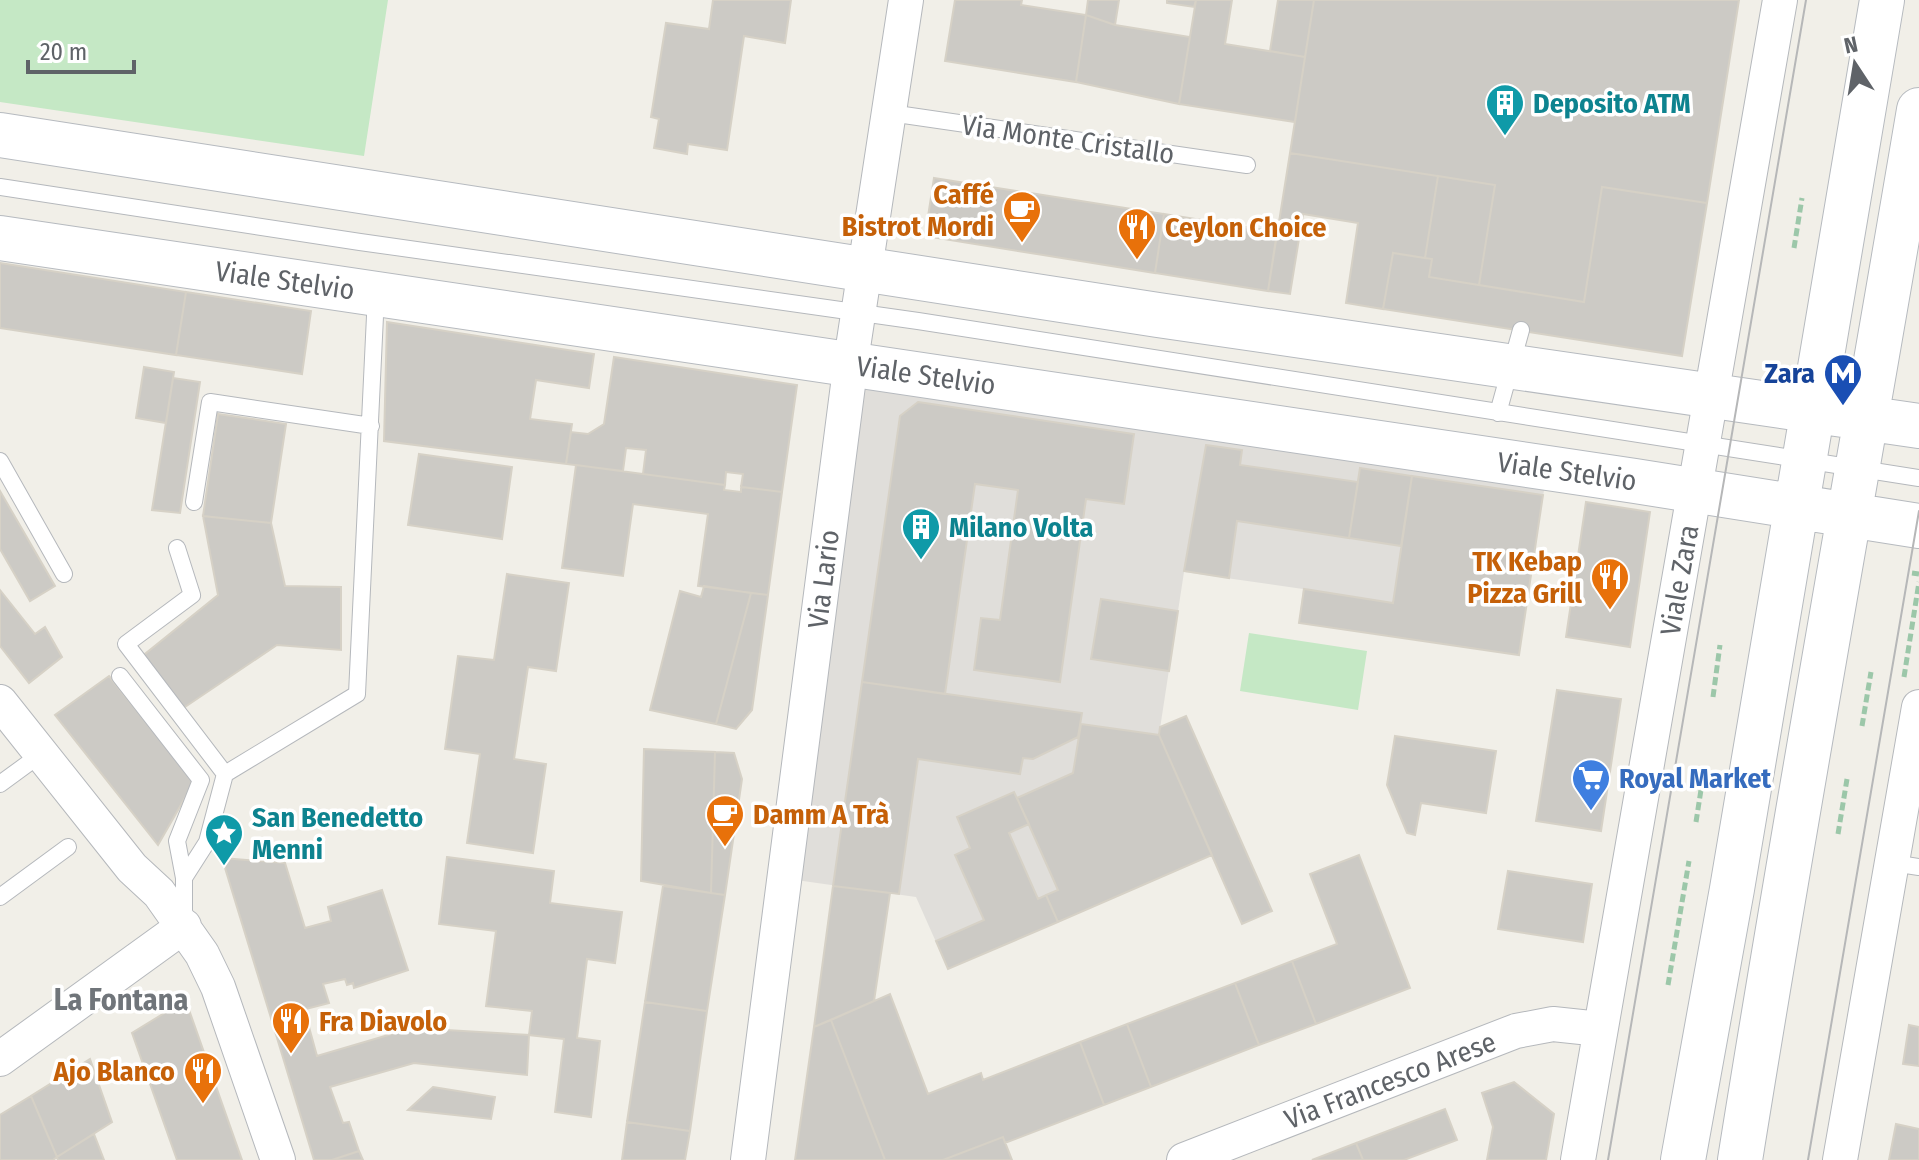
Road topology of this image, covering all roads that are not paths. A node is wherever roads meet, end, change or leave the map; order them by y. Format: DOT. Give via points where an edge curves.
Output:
graph roads {
  1 [pos="906,0"];
  2 [pos="1780,0"];
  3 [pos="1882,0"];
  4 [pos="1919,110"];
  5 [pos="890,113"];
  6 [pos="0,135"];
  7 [pos="1247,165"];
  8 [pos="0,187"];
  9 [pos="0,238"];
  10 [pos="867,270"];
  11 [pos="376,294"];
  12 [pos="860,312"];
  13 [pos="1516,348"];
  14 [pos="851,364"];
  15 [pos="1711,396"];
  16 [pos="1813,411"];
  17 [pos="1498,413"];
  18 [pos="1867,418"];
  19 [pos="371,426"];
  20 [pos="1919,426"];
  21 [pos="1703,443"];
  22 [pos="1805,459"];
  23 [pos="0,461"];
  24 [pos="1858,467"];
  25 [pos="1919,478"];
  26 [pos="1695,491"];
  27 [pos="194,502"];
  28 [pos="1796,507"];
  29 [pos="1851,516"];
  30 [pos="1919,526"];
  31 [pos="177,548"];
  32 [pos="64,574"];
  33 [pos="120,676"];
  34 [pos="1911,697"];
  35 [pos="0,702"];
  36 [pos="41,754"];
  37 [pos="225,774"];
  38 [pos="0,784"];
  39 [pos="68,847"];
  40 [pos="1906,865"];
  41 [pos="184,878"];
  42 [pos="0,897"];
  43 [pos="184,926"];
  44 [pos="1600,1029"];
  45 [pos="0,1059"];
  46 [pos="278,1160"];
  47 [pos="748,1160"];
  48 [pos="1184,1160"];
  49 [pos="1578,1160"];
  50 [pos="1683,1160"];
  51 [pos="1740,1160"];
  52 [pos="1840,1160"];
  1 -- 5 [label="street, Via Lario"];
  2 -- 15 [label="street, Viale Zara"];
  3 -- 16 [label="main road"];
  4 -- 18 [label="main road"];
  5 -- 7 [label="lane, Via Monte Cristallo"];
  5 -- 10 [label="street, Via Lario"];
  6 -- 10 [label="main road"];
  8 -- 12 [label="lane, Viale Stelvio"];
  9 -- 11 [label="main road, Viale Stelvio"];
  10 -- 12 [label="street, Via Lario"];
  10 -- 13 [label="main road"];
  11 -- 14 [label="main road, Viale Stelvio"];
  11 -- 19 [label="lane"];
  12 -- 14 [label="street, Via Lario"];
  12 -- 17 [label="lane, Viale Stelvio"];
  13 -- 15 [label="main road"];
  13 -- 17 [label="lane"];
  14 -- 26 [label="main road, Viale Stelvio"];
  14 -- 47 [label="street, Via Lario"];
  15 -- 16 [label="main road"];
  15 -- 21 [label="street, Viale Zara"];
  16 -- 18 [label="main road"];
  16 -- 22 [label="main road"];
  17 -- 21 [label="lane, Viale Stelvio"];
  18 -- 20 [label="main road"];
  18 -- 24 [label="main road"];
  19 -- 27 [label="lane" via="210,402"];
  19 -- 37 [label="lane" via="357,694"];
  21 -- 22 [label="lane, Viale Stelvio"];
  21 -- 26 [label="street, Viale Zara"];
  22 -- 24 [label="lane, Viale Stelvio"];
  22 -- 28 [label="main road"];
  23 -- 32 [label="lane"];
  24 -- 25 [label="lane, Viale Stelvio"];
  24 -- 29 [label="main road"];
  26 -- 28 [label="main road, Viale Stelvio"];
  26 -- 44 [label="street, Viale Zara"];
  28 -- 29 [label="main road, Viale Stelvio"];
  28 -- 50 [label="main road"];
  29 -- 30 [label="main road, Viale Stelvio"];
  29 -- 51 [label="main road"];
  31 -- 37 [label="lane" via="192,595 126,644"];
  33 -- 41 [label="lane" via="201,780 177,841"];
  34 -- 40 [label="street"];
  35 -- 36 [label="street"];
  36 -- 38 [label="lane"];
  36 -- 43 [label="street"];
  37 -- 41 [label="lane" via="207,842"];
  39 -- 42 [label="lane"];
  40 -- 52 [label="street"];
  41 -- 43 [label="lane"];
  43 -- 45 [label="street"];
  43 -- 46 [label="street" via="218,987"];
  44 -- 48 [label="street, Via Francesco Arese" via="1553,1024 1516,1031"];
  44 -- 49 [label="street, Viale Zara"];
}
